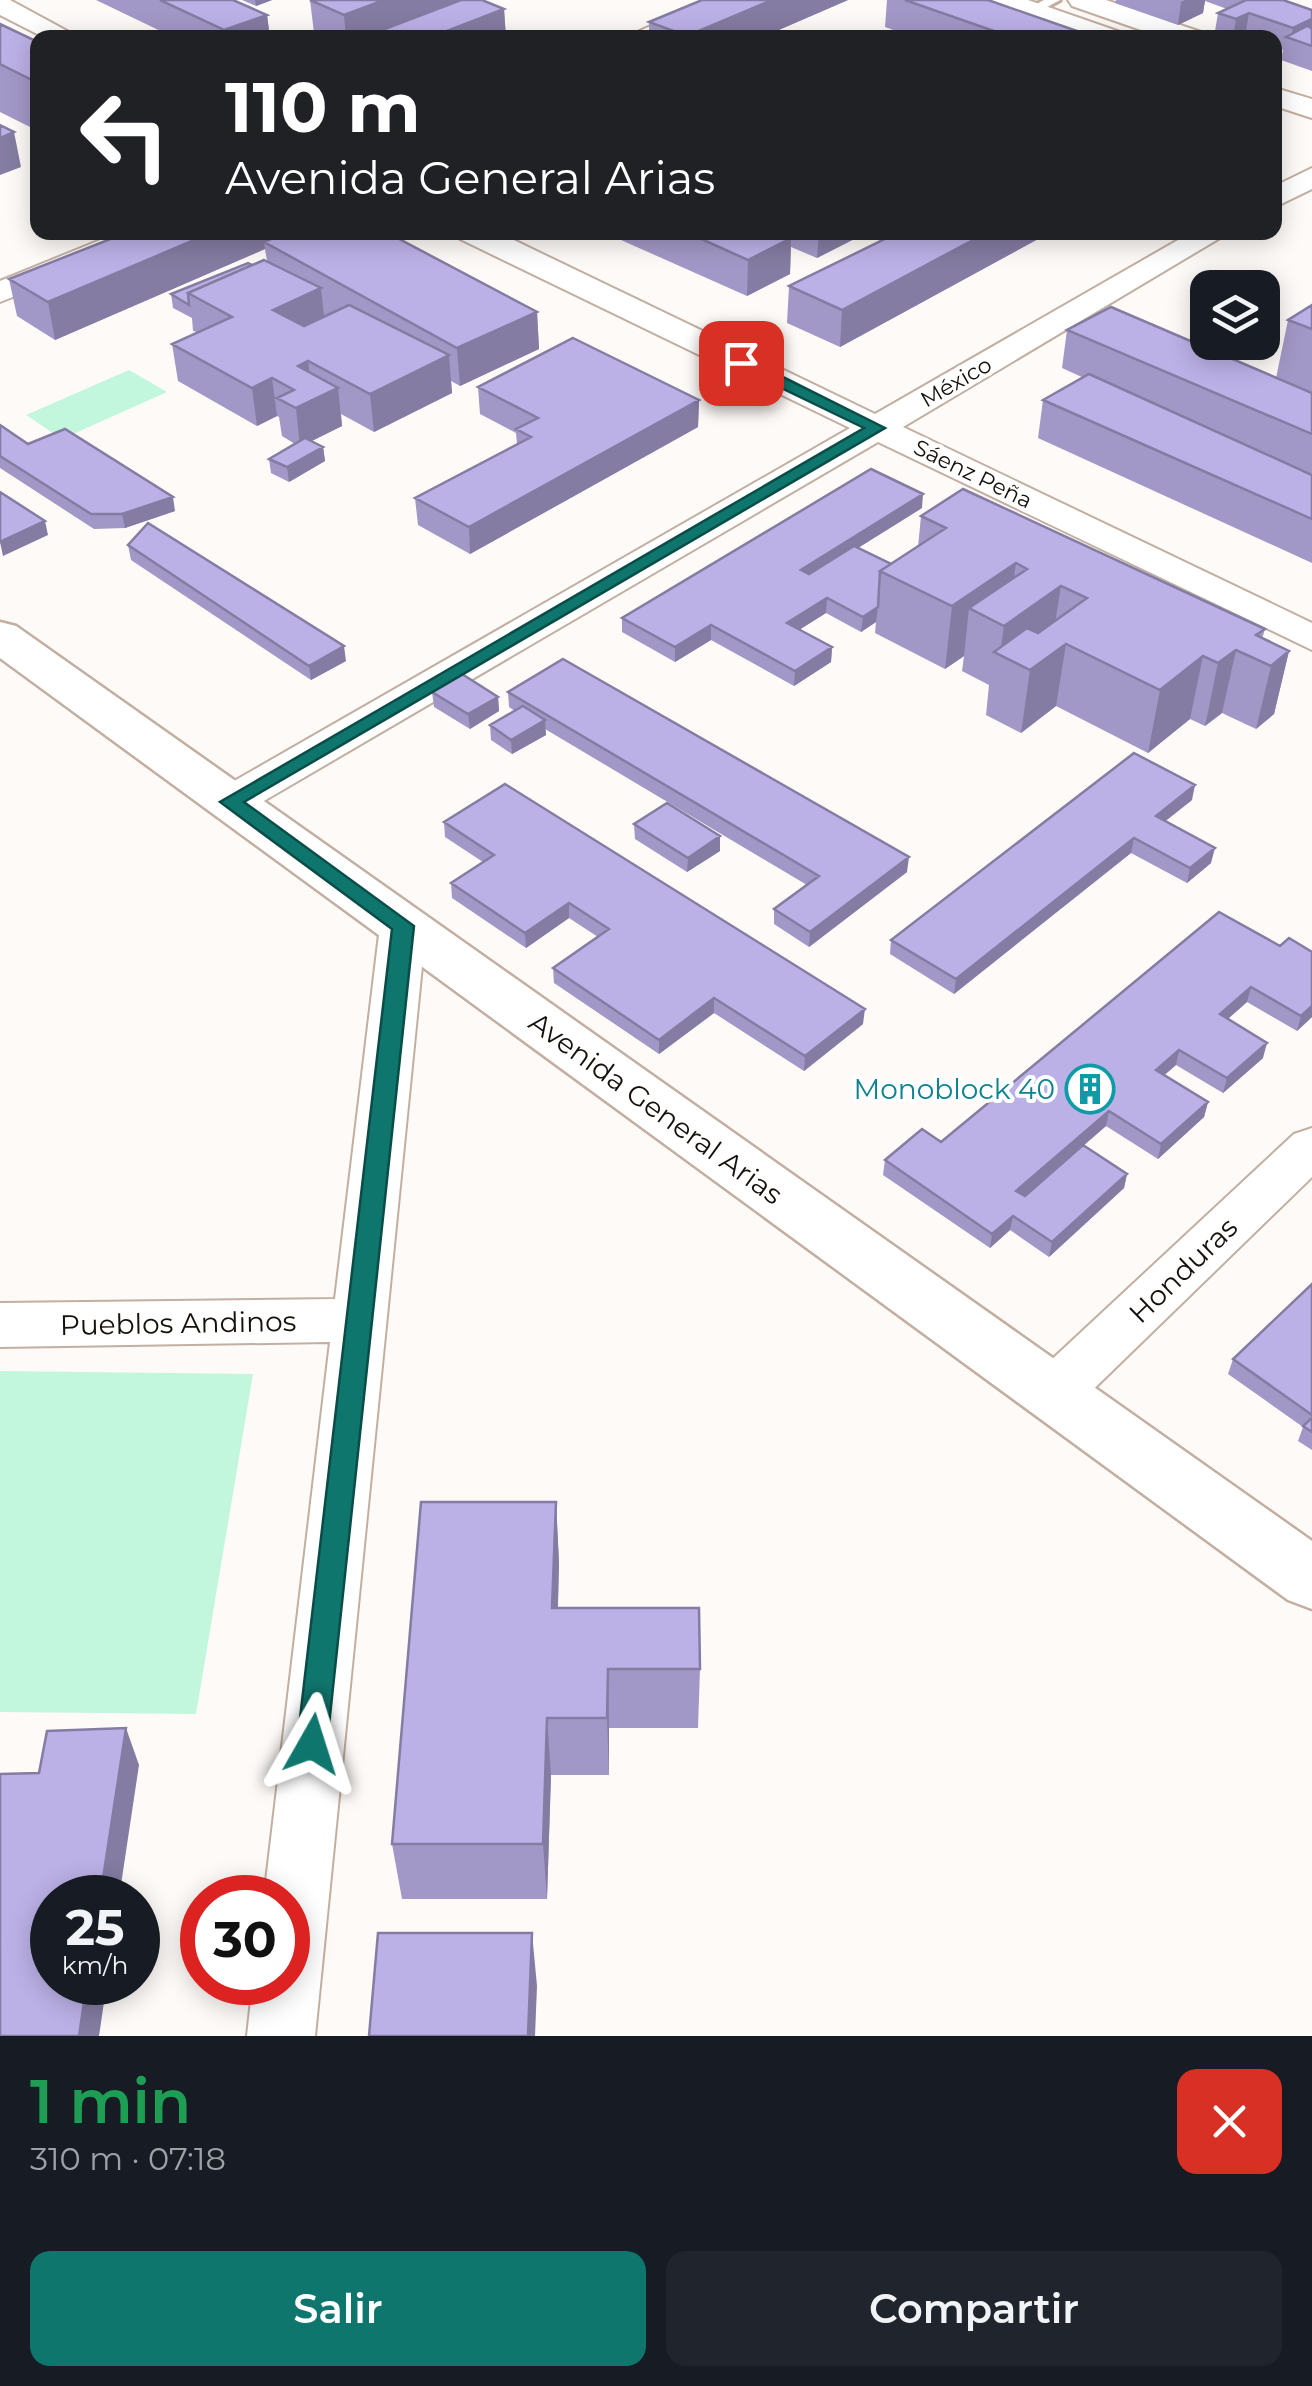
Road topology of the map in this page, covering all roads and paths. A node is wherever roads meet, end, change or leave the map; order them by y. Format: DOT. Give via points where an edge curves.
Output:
graph roads {
  1 [pos="731,0"];
  2 [pos="1004,0"];
  3 [pos="1081,0"];
  4 [pos="1043,5"];
  5 [pos="0,6"];
  6 [pos="50,30"];
  7 [pos="657,30"];
  8 [pos="1094,30"];
  9 [pos="1168,30"];
  10 [pos="1282,98"];
  11 [pos="1312,109"];
  12 [pos="1312,177"];
  13 [pos="1282,194"];
  14 [pos="129,240"];
  15 [pos="488,240"];
  16 [pos="1201,240"];
  17 [pos="0,292"];
  18 [pos="876,428"];
  19 [pos="0,636"];
  20 [pos="1312,638"];
  21 [pos="230,802"];
  22 [pos="403,926"];
  23 [pos="1312,1147"];
  24 [pos="357,1320"];
  25 [pos="0,1325"];
  26 [pos="1053,1393"];
  27 [pos="1312,1579"];
  28 [pos="298,1875"];
  29 [pos="284,2005"];
  30 [pos="281,2036"];
  1 -- 7 [label="street"];
  2 -- 4 [label="street"];
  3 -- 9 [label="street"];
  4 -- 8 [label="street"];
  5 -- 6 [label="street"];
  10 -- 11 [label="street"];
  12 -- 13 [label="street"];
  14 -- 17 [label="street"];
  15 -- 18 [label="street, Sáenz Peña"];
  16 -- 18 [label="street, México"];
  18 -- 20 [label="street, Sáenz Peña"];
  18 -- 21 [label="street, México"];
  19 -- 21 [label="main road, Avenida General Arias"];
  21 -- 22 [label="main road, Avenida General Arias"];
  22 -- 24 [label="street"];
  22 -- 26 [label="main road, Avenida General Arias"];
  23 -- 26 [label="street, Honduras"];
  24 -- 25 [label="street, Pueblos Andinos"];
  24 -- 28 [label="street"];
  26 -- 27 [label="main road, Avenida General Arias"];
  29 -- 30 [label="street"];
}
